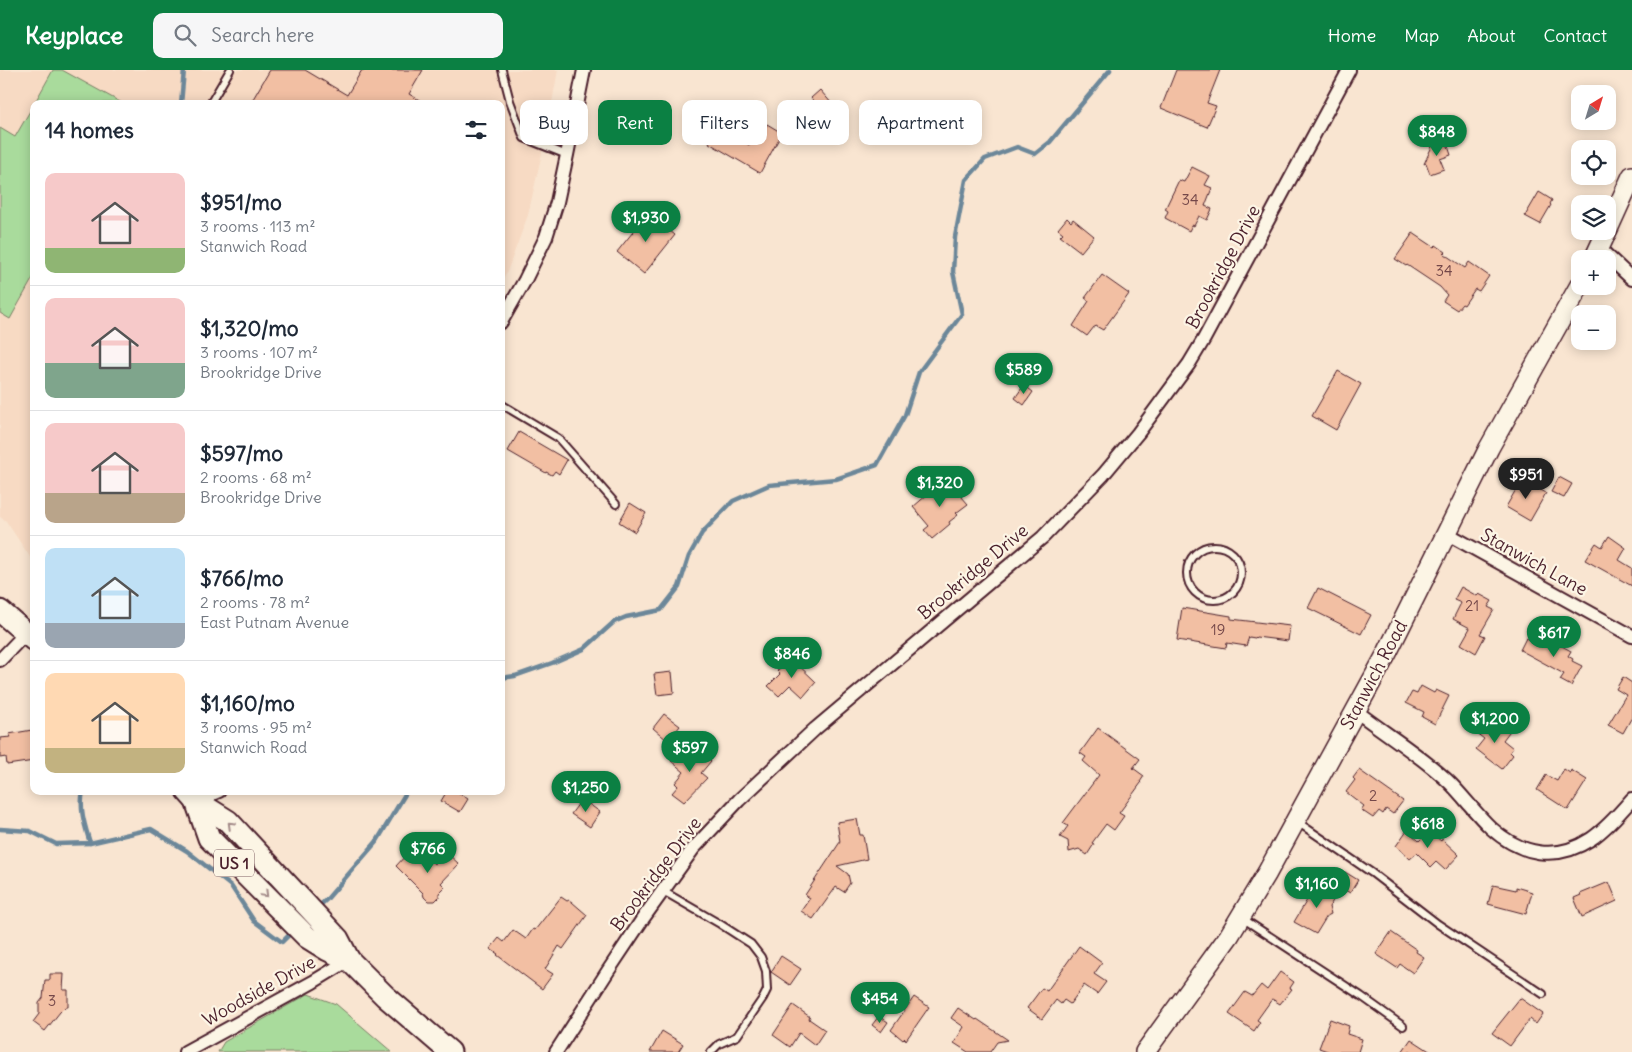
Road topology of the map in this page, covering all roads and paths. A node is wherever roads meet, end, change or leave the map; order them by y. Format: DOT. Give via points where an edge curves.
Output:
graph roads {
  1 [pos="230,70"];
  2 [pos="502,70"];
  3 [pos="584,70"];
  4 [pos="1349,70"];
  5 [pos="212,100"];
  6 [pos="567,155"];
  7 [pos="1632,176"];
  8 [pos="1602,242"];
  9 [pos="1632,279"];
  10 [pos="1574,295"];
  11 [pos="505,315"];
  12 [pos="505,406"];
  13 [pos="616,504"];
  14 [pos="1446,533"];
  15 [pos="1191,558"];
  16 [pos="0,611"];
  17 [pos="30,636"];
  18 [pos="1632,636"];
  19 [pos="0,660"];
  20 [pos="1356,712"];
  21 [pos="194,795"];
  22 [pos="195,795"];
  23 [pos="1632,799"];
  24 [pos="1295,821"];
  25 [pos="663,890"];
  26 [pos="1241,917"];
  27 [pos="349,960"];
  28 [pos="1543,994"];
  29 [pos="1403,1026"];
  30 [pos="185,1052"];
  31 [pos="450,1052"];
  32 [pos="556,1052"];
  33 [pos="711,1052"];
  34 [pos="1146,1052"];
  1 -- 5 [label="lane"];
  2 -- 6 [label="lane" via="524,138"];
  3 -- 6 [label="street"];
  4 -- 25 [label="street, Brookridge Drive" via="1204,339 1171,389 1119,456 1043,536 781,759 693,849"];
  6 -- 11 [label="street" via="546,237"];
  7 -- 8 [label="street"];
  8 -- 9 [label="street"];
  10 -- 14 [label="street, Stanwich Road" via="1489,448"];
  12 -- 13 [label="lane" via="558,438"];
  14 -- 18 [label="street, Stanwich Lane"];
  14 -- 20 [label="street, Stanwich Road"];
  15 -- 15 [label="lane" via="1188,582 1199,595 1215,600 1231,594 1236,588 1241,572 1235,556 1229,551 1213,546 1204,548"];
  16 -- 17 [label="main road"];
  17 -- 19 [label="street"];
  20 -- 23 [label="street" via="1450,782 1502,837 1532,852 1562,852 1591,839"];
  20 -- 24 [label="street, Stanwich Road"];
  21 -- 27 [label="main road, US 1, one-way" via="209,838 307,937"];
  27 -- 22 [label="main road, US 1, one-way" via="338,939 300,898 228,821"];
  24 -- 26 [label="street, Stanwich Road"];
  24 -- 28 [label="lane" via="1372,873 1438,924"];
  25 -- 32 [label="street, Brookridge Drive"];
  25 -- 33 [label="lane" via="751,944 766,971 763,998 736,1036"];
  26 -- 29 [label="lane"];
  26 -- 34 [label="street, Stanwich Road"];
  27 -- 30 [label="street, Woodside Drive"];
  27 -- 31 [label="main road, US 1"];
}
